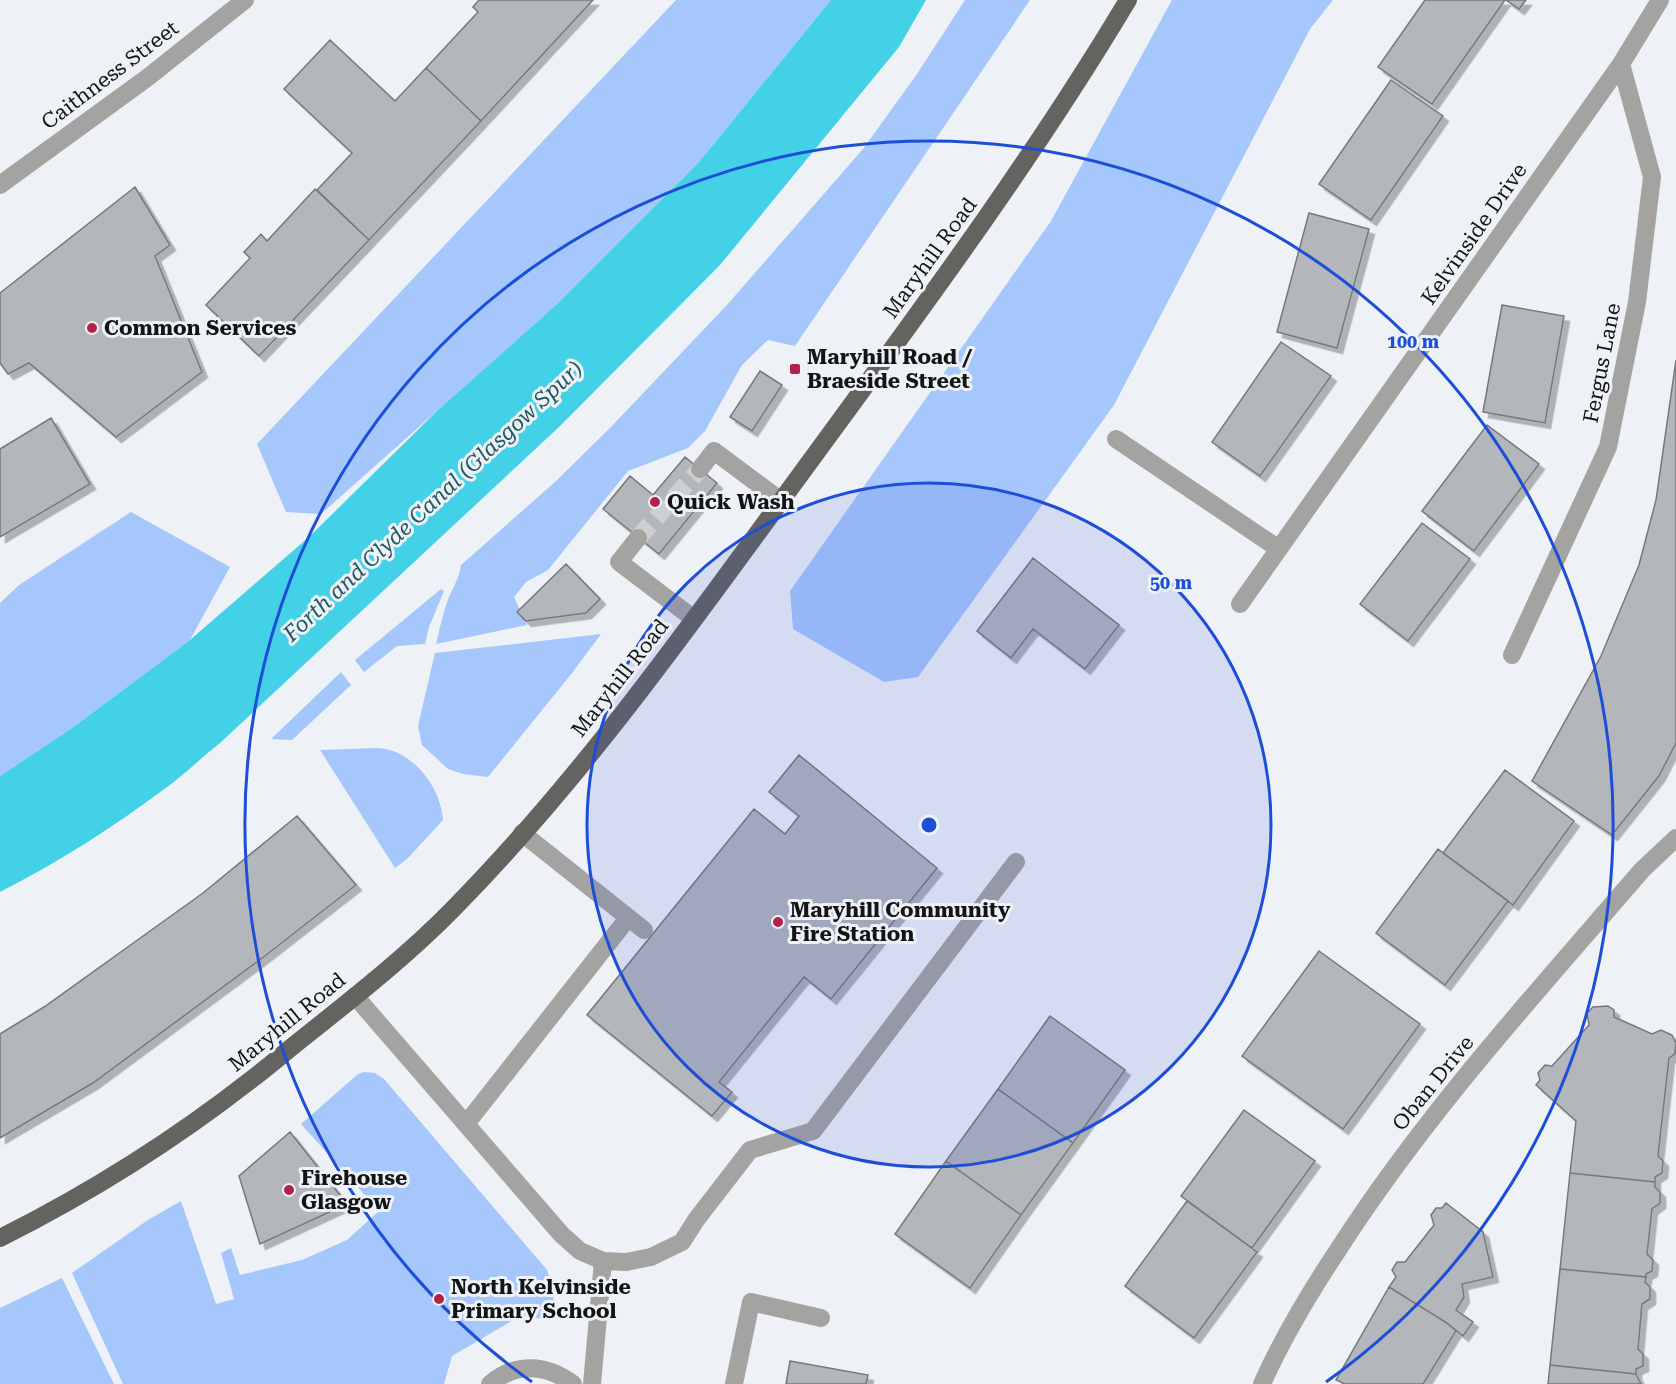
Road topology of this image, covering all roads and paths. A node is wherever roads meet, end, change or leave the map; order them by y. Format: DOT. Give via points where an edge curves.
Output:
graph roads {
  1 [pos="245,0"];
  2 [pos="1128,0"];
  3 [pos="1660,0"];
  4 [pos="1621,64"];
  5 [pos="0,184"];
  6 [pos="1116,439"];
  7 [pos="700,469"];
  8 [pos="782,501"];
  9 [pos="638,538"];
  10 [pos="1279,549"];
  11 [pos="1240,604"];
  12 [pos="694,619"];
  13 [pos="1512,655"];
  14 [pos="522,833"];
  15 [pos="1676,838"];
  16 [pos="1016,862"];
  17 [pos="628,918"];
  18 [pos="644,930"];
  19 [pos="355,996"];
  20 [pos="466,1124"];
  21 [pos="0,1238"];
  22 [pos="603,1261"];
  23 [pos="821,1318"];
  24 [pos="490,1384"];
  25 [pos="573,1384"];
  26 [pos="592,1384"];
  27 [pos="734,1384"];
  28 [pos="1262,1384"];
  1 -- 5 [label="street, Caithness Street" via="147,78"];
  2 -- 8 [label="main road, Maryhill Road" via="981,227"];
  3 -- 4 [label="street, Kelvinside Drive"];
  4 -- 10 [label="street, Kelvinside Drive"];
  4 -- 13 [label="street, Fergus Lane" via="1652,177 1637,302 1608,447"];
  6 -- 10 [label="street"];
  7 -- 8 [label="street" via="714,451"];
  8 -- 12 [label="main road, Maryhill Road"];
  9 -- 12 [label="street" via="619,562"];
  10 -- 11 [label="street, Kelvinside Drive"];
  12 -- 14 [label="main road, Maryhill Road" via="609,730"];
  14 -- 17 [label="street"];
  14 -- 19 [label="main road, Maryhill Road" via="455,907"];
  15 -- 28 [label="street, Oban Drive" via="1641,870 1423,1128 1311,1292"];
  16 -- 22 [label="street" via="813,1131 750,1150 682,1242 651,1257"];
  17 -- 18 [label="street"];
  17 -- 20 [label="street"];
  19 -- 20 [label="street"];
  19 -- 21 [label="main road, Maryhill Road" via="251,1080 158,1146"];
  20 -- 22 [label="street" via="562,1235 580,1251"];
  22 -- 26 [label="street"];
  23 -- 27 [label="street" via="752,1302"];
  24 -- 25 [label="street" via="519,1368 540,1368"];
}
